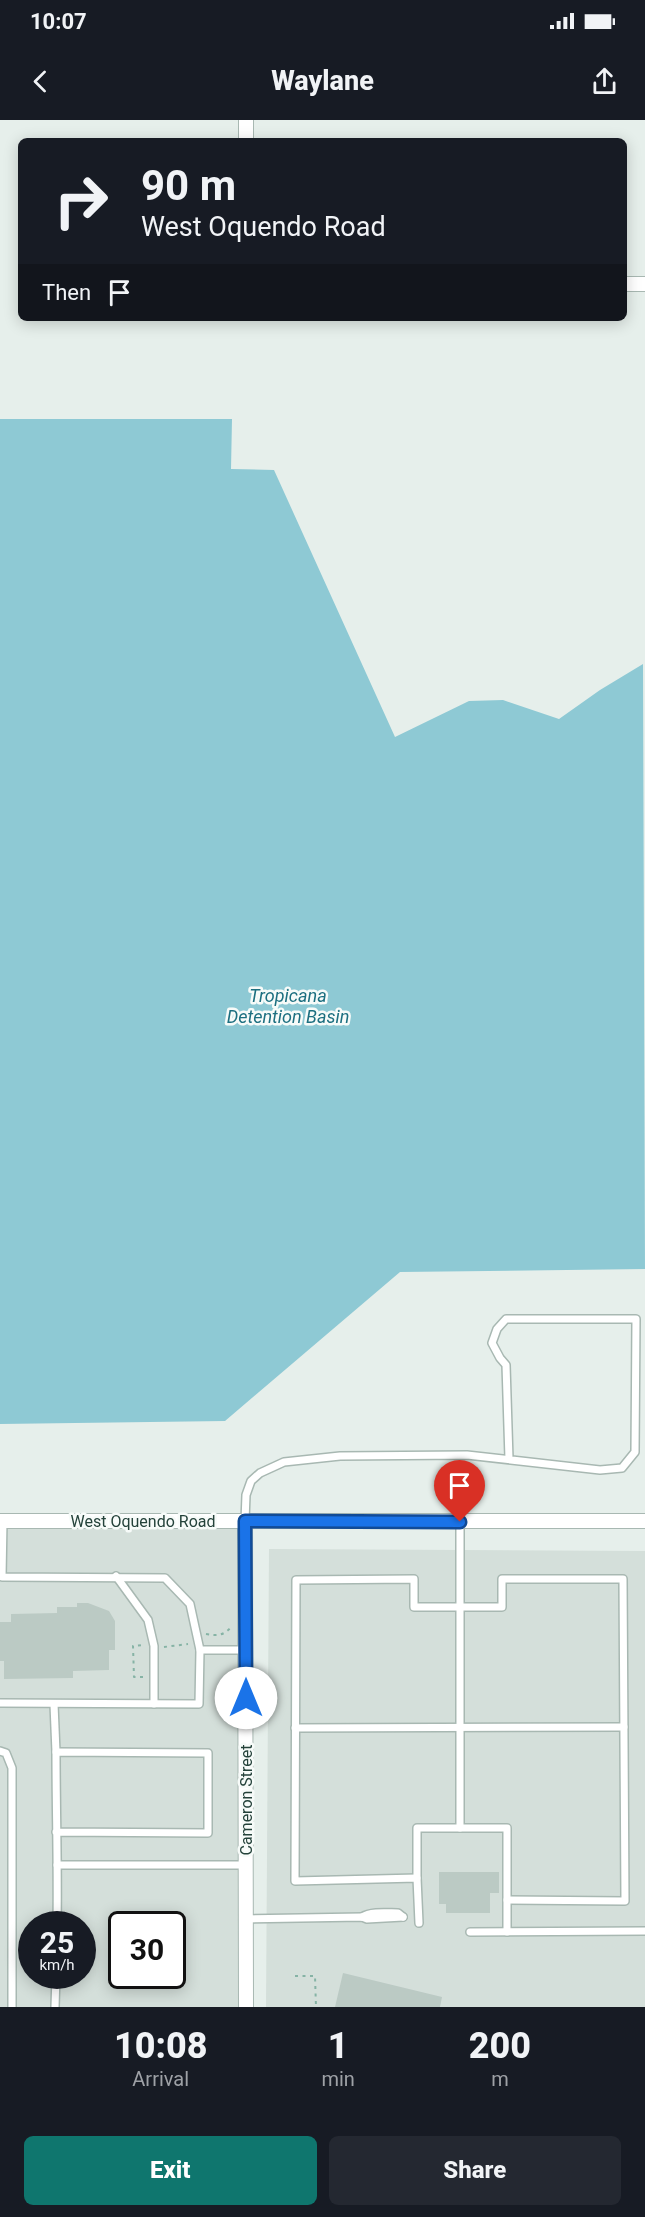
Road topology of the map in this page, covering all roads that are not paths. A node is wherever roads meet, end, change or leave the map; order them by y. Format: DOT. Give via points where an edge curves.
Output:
graph roads {
  1 [pos="246,120"];
  2 [pos="246,138"];
  3 [pos="627,284"];
  4 [pos="645,284"];
  5 [pos="509,1460"];
  6 [pos="1,1521"];
  7 [pos="245,1521"];
  8 [pos="645,1521"];
  9 [pos="460,1522"];
  10 [pos="116,1576"];
  11 [pos="459,1608"];
  12 [pos="200,1650"];
  13 [pos="245,1650"];
  14 [pos="0,1703"];
  15 [pos="54,1704"];
  16 [pos="154,1704"];
  17 [pos="460,1726"];
  18 [pos="624,1726"];
  19 [pos="296,1728"];
  20 [pos="0,1751"];
  21 [pos="56,1752"];
  22 [pos="460,1828"];
  23 [pos="56,1832"];
  24 [pos="57,1865"];
  25 [pos="246,1865"];
  26 [pos="417,1878"];
  27 [pos="507,1900"];
  28 [pos="57,1911"];
  29 [pos="362,1917"];
  30 [pos="246,1919"];
  31 [pos="419,1923"];
  32 [pos="645,1931"];
  33 [pos="470,1932"];
  34 [pos="507,1932"];
  35 [pos="56,1989"];
  36 [pos="12,2007"];
  37 [pos="55,2007"];
  38 [pos="246,2007"];
  1 -- 2 [label="street"];
  3 -- 4 [label="street"];
  5 -- 5 [label="lane" via="600,1470 622,1468 634,1452 636,1318 506,1319 497,1329 492,1343 506,1365"];
  5 -- 7 [label="lane" via="467,1455 340,1456 284,1462 251,1481"];
  6 -- 7 [label="street, West Oquendo Road"];
  6 -- 10 [label="lane" via="2,1577"];
  7 -- 9 [label="street, West Oquendo Road"];
  7 -- 13 [label="street, Cameron Street"];
  8 -- 9 [label="street, West Oquendo Road"];
  9 -- 11 [label="lane"];
  10 -- 12 [label="lane" via="165,1578 190,1604"];
  10 -- 16 [label="lane" via="148,1620 154,1646"];
  11 -- 17 [label="lane"];
  11 -- 18 [label="lane" via="502,1607 502,1579 623,1579"];
  11 -- 19 [label="lane" via="414,1607 414,1579 296,1581"];
  12 -- 13 [label="lane"];
  12 -- 16 [label="lane" via="199,1704"];
  13 -- 25 [label="street, Cameron Street"];
  14 -- 15 [label="lane"];
  15 -- 16 [label="lane"];
  15 -- 21 [label="lane"];
  17 -- 18 [label="lane"];
  17 -- 19 [label="lane"];
  17 -- 22 [label="lane"];
  18 -- 27 [label="lane" via="625,1901"];
  19 -- 26 [label="lane" via="295,1881"];
  20 -- 36 [label="lane" via="6,1753 12,1768"];
  21 -- 23 [label="lane"];
  21 -- 23 [label="lane" via="208,1753 208,1833"];
  22 -- 26 [label="lane" via="417,1828"];
  22 -- 27 [label="lane" via="507,1828"];
  23 -- 24 [label="lane"];
  24 -- 25 [label="lane"];
  24 -- 28 [label="lane"];
  25 -- 30 [label="street, Cameron Street"];
  26 -- 31 [label="lane"];
  27 -- 34 [label="lane"];
  29 -- 29 [label="lane" via="367,1919 403,1917 398,1913"];
  29 -- 30 [label="lane"];
  30 -- 38 [label="street, Cameron Street"];
  32 -- 34 [label="lane"];
  33 -- 34 [label="lane"];
  35 -- 37 [label="lane"];
}
